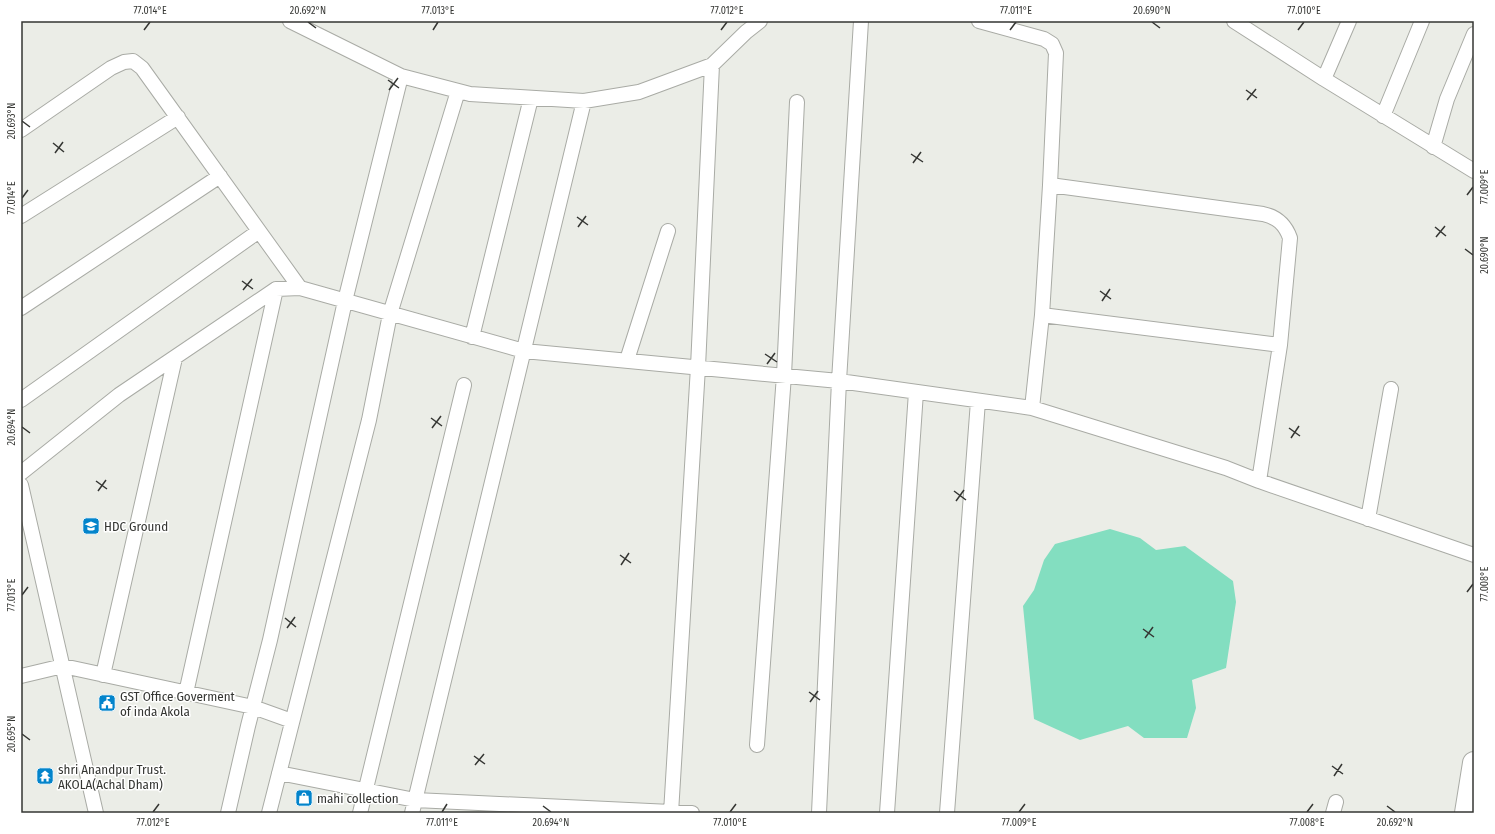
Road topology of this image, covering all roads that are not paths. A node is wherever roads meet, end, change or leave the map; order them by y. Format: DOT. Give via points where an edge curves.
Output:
graph roads {
  1 [pos="290,21"];
  2 [pos="760,21"];
  3 [pos="861,21"];
  4 [pos="979,21"];
  5 [pos="1234,21"];
  6 [pos="1349,21"];
  7 [pos="1422,21"];
  8 [pos="1474,34"];
  9 [pos="712,65"];
  10 [pos="401,76"];
  11 [pos="1324,79"];
  12 [pos="458,91"];
  13 [pos="531,98"];
  14 [pos="584,102"];
  15 [pos="797,102"];
  16 [pos="1383,116"];
  17 [pos="178,117"];
  18 [pos="21,130"];
  19 [pos="1433,147"];
  20 [pos="1474,171"];
  21 [pos="220,176"];
  22 [pos="1050,185"];
  23 [pos="21,216"];
  24 [pos="260,231"];
  25 [pos="668,231"];
  26 [pos="300,288"];
  27 [pos="276,289"];
  28 [pos="345,301"];
  29 [pos="21,308"];
  30 [pos="390,314"];
  31 [pos="1042,315"];
  32 [pos="472,337"];
  33 [pos="1280,345"];
  34 [pos="524,351"];
  35 [pos="175,358"];
  36 [pos="627,360"];
  37 [pos="698,367"];
  38 [pos="784,375"];
  39 [pos="839,381"];
  40 [pos="464,385"];
  41 [pos="1391,389"];
  42 [pos="916,392"];
  43 [pos="21,400"];
  44 [pos="978,401"];
  45 [pos="1032,408"];
  46 [pos="21,473"];
  47 [pos="1259,481"];
  48 [pos="21,485"];
  49 [pos="1368,519"];
  50 [pos="1474,555"];
  51 [pos="63,666"];
  52 [pos="103,675"];
  53 [pos="21,676"];
  54 [pos="186,693"];
  55 [pos="253,708"];
  56 [pos="292,721"];
  57 [pos="757,744"];
  58 [pos="1474,763"];
  59 [pos="279,773"];
  60 [pos="365,790"];
  61 [pos="414,807"];
  62 [pos="96,813"];
  63 [pos="228,813"];
  64 [pos="269,813"];
  65 [pos="360,813"];
  66 [pos="671,813"];
  67 [pos="692,813"];
  68 [pos="819,813"];
  69 [pos="887,813"];
  70 [pos="947,813"];
  71 [pos="1466,813"];
  1 -- 10 [label="street"];
  2 -- 9 [label="street"];
  3 -- 39 [label="street"];
  4 -- 22 [label="street" via="1044,39 1052,44 1056,53"];
  5 -- 11 [label="street"];
  6 -- 11 [label="street"];
  7 -- 16 [label="street"];
  8 -- 19 [label="street" via="1447,99"];
  9 -- 14 [label="street" via="640,92"];
  9 -- 37 [label="street"];
  10 -- 12 [label="street"];
  10 -- 28 [label="street"];
  11 -- 16 [label="street"];
  12 -- 13 [label="street"];
  12 -- 30 [label="street"];
  13 -- 14 [label="street"];
  13 -- 32 [label="street"];
  14 -- 34 [label="street"];
  15 -- 38 [label="street"];
  16 -- 19 [label="street"];
  17 -- 18 [label="street" via="142,68 133,61 111,68"];
  17 -- 21 [label="street"];
  17 -- 23 [label="street"];
  19 -- 20 [label="street"];
  21 -- 24 [label="street"];
  21 -- 29 [label="street"];
  22 -- 31 [label="street"];
  22 -- 33 [label="street" via="1272,216 1282,223 1290,238"];
  24 -- 26 [label="street"];
  24 -- 43 [label="street"];
  25 -- 36 [label="street"];
  26 -- 27 [label="street"];
  26 -- 28 [label="street"];
  27 -- 35 [label="street"];
  27 -- 54 [label="street"];
  28 -- 30 [label="street"];
  28 -- 55 [label="street"];
  30 -- 32 [label="street"];
  30 -- 56 [label="street" via="369,420"];
  31 -- 33 [label="street"];
  31 -- 45 [label="street"];
  32 -- 34 [label="street"];
  33 -- 47 [label="street"];
  34 -- 36 [label="street"];
  34 -- 61 [label="street"];
  35 -- 46 [label="street" via="120,396"];
  35 -- 52 [label="street"];
  36 -- 37 [label="street"];
  37 -- 38 [label="street"];
  37 -- 66 [label="street"];
  38 -- 39 [label="street"];
  38 -- 57 [label="street"];
  39 -- 42 [label="street"];
  39 -- 68 [label="street"];
  40 -- 60 [label="street"];
  41 -- 49 [label="street"];
  42 -- 44 [label="street"];
  42 -- 69 [label="street"];
  44 -- 45 [label="street"];
  44 -- 70 [label="street"];
  45 -- 47 [label="street" via="1226,468"];
  47 -- 49 [label="street"];
  48 -- 51 [label="street"];
  49 -- 50 [label="street"];
  51 -- 52 [label="street"];
  51 -- 53 [label="street"];
  51 -- 62 [label="street"];
  52 -- 54 [label="street"];
  54 -- 55 [label="street"];
  55 -- 56 [label="street"];
  55 -- 63 [label="street"];
  56 -- 59 [label="street"];
  58 -- 71 [label="highway"];
  59 -- 60 [label="street"];
  59 -- 64 [label="street"];
  60 -- 61 [label="street"];
  60 -- 65 [label="street"];
  61 -- 66 [label="street"];
  66 -- 67 [label="street"];
}
